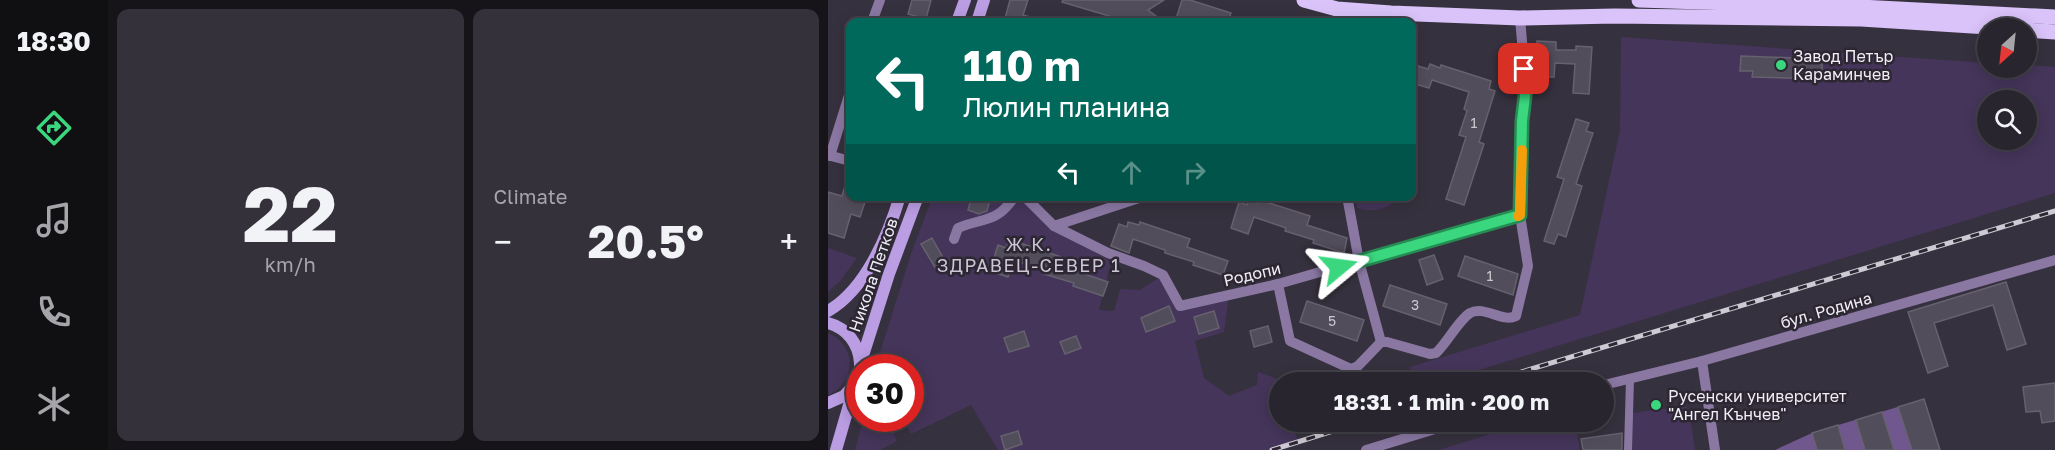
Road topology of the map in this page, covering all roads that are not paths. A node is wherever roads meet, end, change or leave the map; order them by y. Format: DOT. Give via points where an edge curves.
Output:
graph roads {
  1 [pos="880,0"];
  2 [pos="964,0"];
  3 [pos="984,0"];
  4 [pos="1304,0"];
  5 [pos="1639,0"];
  6 [pos="2055,17"];
  7 [pos="874,18"];
  8 [pos="958,18"];
  9 [pos="978,18"];
  10 [pos="1520,18"];
  11 [pos="1977,26"];
  12 [pos="2037,31"];
  13 [pos="2055,32"];
  14 [pos="846,104"];
  15 [pos="829,156"];
  16 [pos="846,160"];
  17 [pos="898,201"];
  18 [pos="916,201"];
  19 [pos="1011,201"];
  20 [pos="1029,201"];
  21 [pos="1130,201"];
  22 [pos="1348,201"];
  23 [pos="1520,215"];
  24 [pos="1054,226"];
  25 [pos="954,239"];
  26 [pos="2055,260"];
  27 [pos="1359,261"];
  28 [pos="1278,284"];
  29 [pos="828,311"];
  30 [pos="828,322"];
  31 [pos="1381,342"];
  32 [pos="857,354"];
  33 [pos="864,354"];
  34 [pos="1702,361"];
  35 [pos="1630,379"];
  36 [pos="1614,383"];
  37 [pos="846,393"];
  38 [pos="828,403"];
  39 [pos="846,416"];
  40 [pos="1425,432"];
  41 [pos="836,450"];
  42 [pos="1366,450"];
  43 [pos="1628,450"];
  44 [pos="1715,450"];
  1 -- 7 [label="street"];
  2 -- 8 [label="main road"];
  3 -- 9 [label="main road"];
  4 -- 10 [label="main road" via="1336,9"];
  5 -- 6 [label="main road"];
  10 -- 11 [label="main road" via="1861,20"];
  10 -- 23 [label="street" via="1526,88"];
  12 -- 13 [label="main road"];
  14 -- 15 [label="street"];
  15 -- 16 [label="street"];
  17 -- 29 [label="main road, Никола Петков" via="857,286"];
  18 -- 33 [label="main road, Никола Петков"];
  19 -- 25 [label="street" via="1005,210 984,221 958,228"];
  20 -- 24 [label="street, Родопи"];
  21 -- 24 [label="street"];
  22 -- 27 [label="street"];
  23 -- 27 [label="street, Родопи"];
  23 -- 31 [label="street" via="1528,266 1516,316 1472,312 1436,353"];
  24 -- 28 [label="street, Родопи" via="1163,275 1179,306"];
  26 -- 34 [label="street, бул. Родина"];
  27 -- 28 [label="street, Родопи"];
  27 -- 31 [label="street"];
  28 -- 31 [label="street" via="1288,337 1293,344 1351,369"];
  30 -- 32 [label="main road" via="850,336"];
  34 -- 35 [label="street, бул. Родина"];
  34 -- 44 [label="street"];
  35 -- 36 [label="street, бул. Родина"];
  35 -- 43 [label="street"];
  37 -- 38 [label="main road"];
  39 -- 41 [label="main road, Никола Петков"];
  40 -- 42 [label="street"];
}
